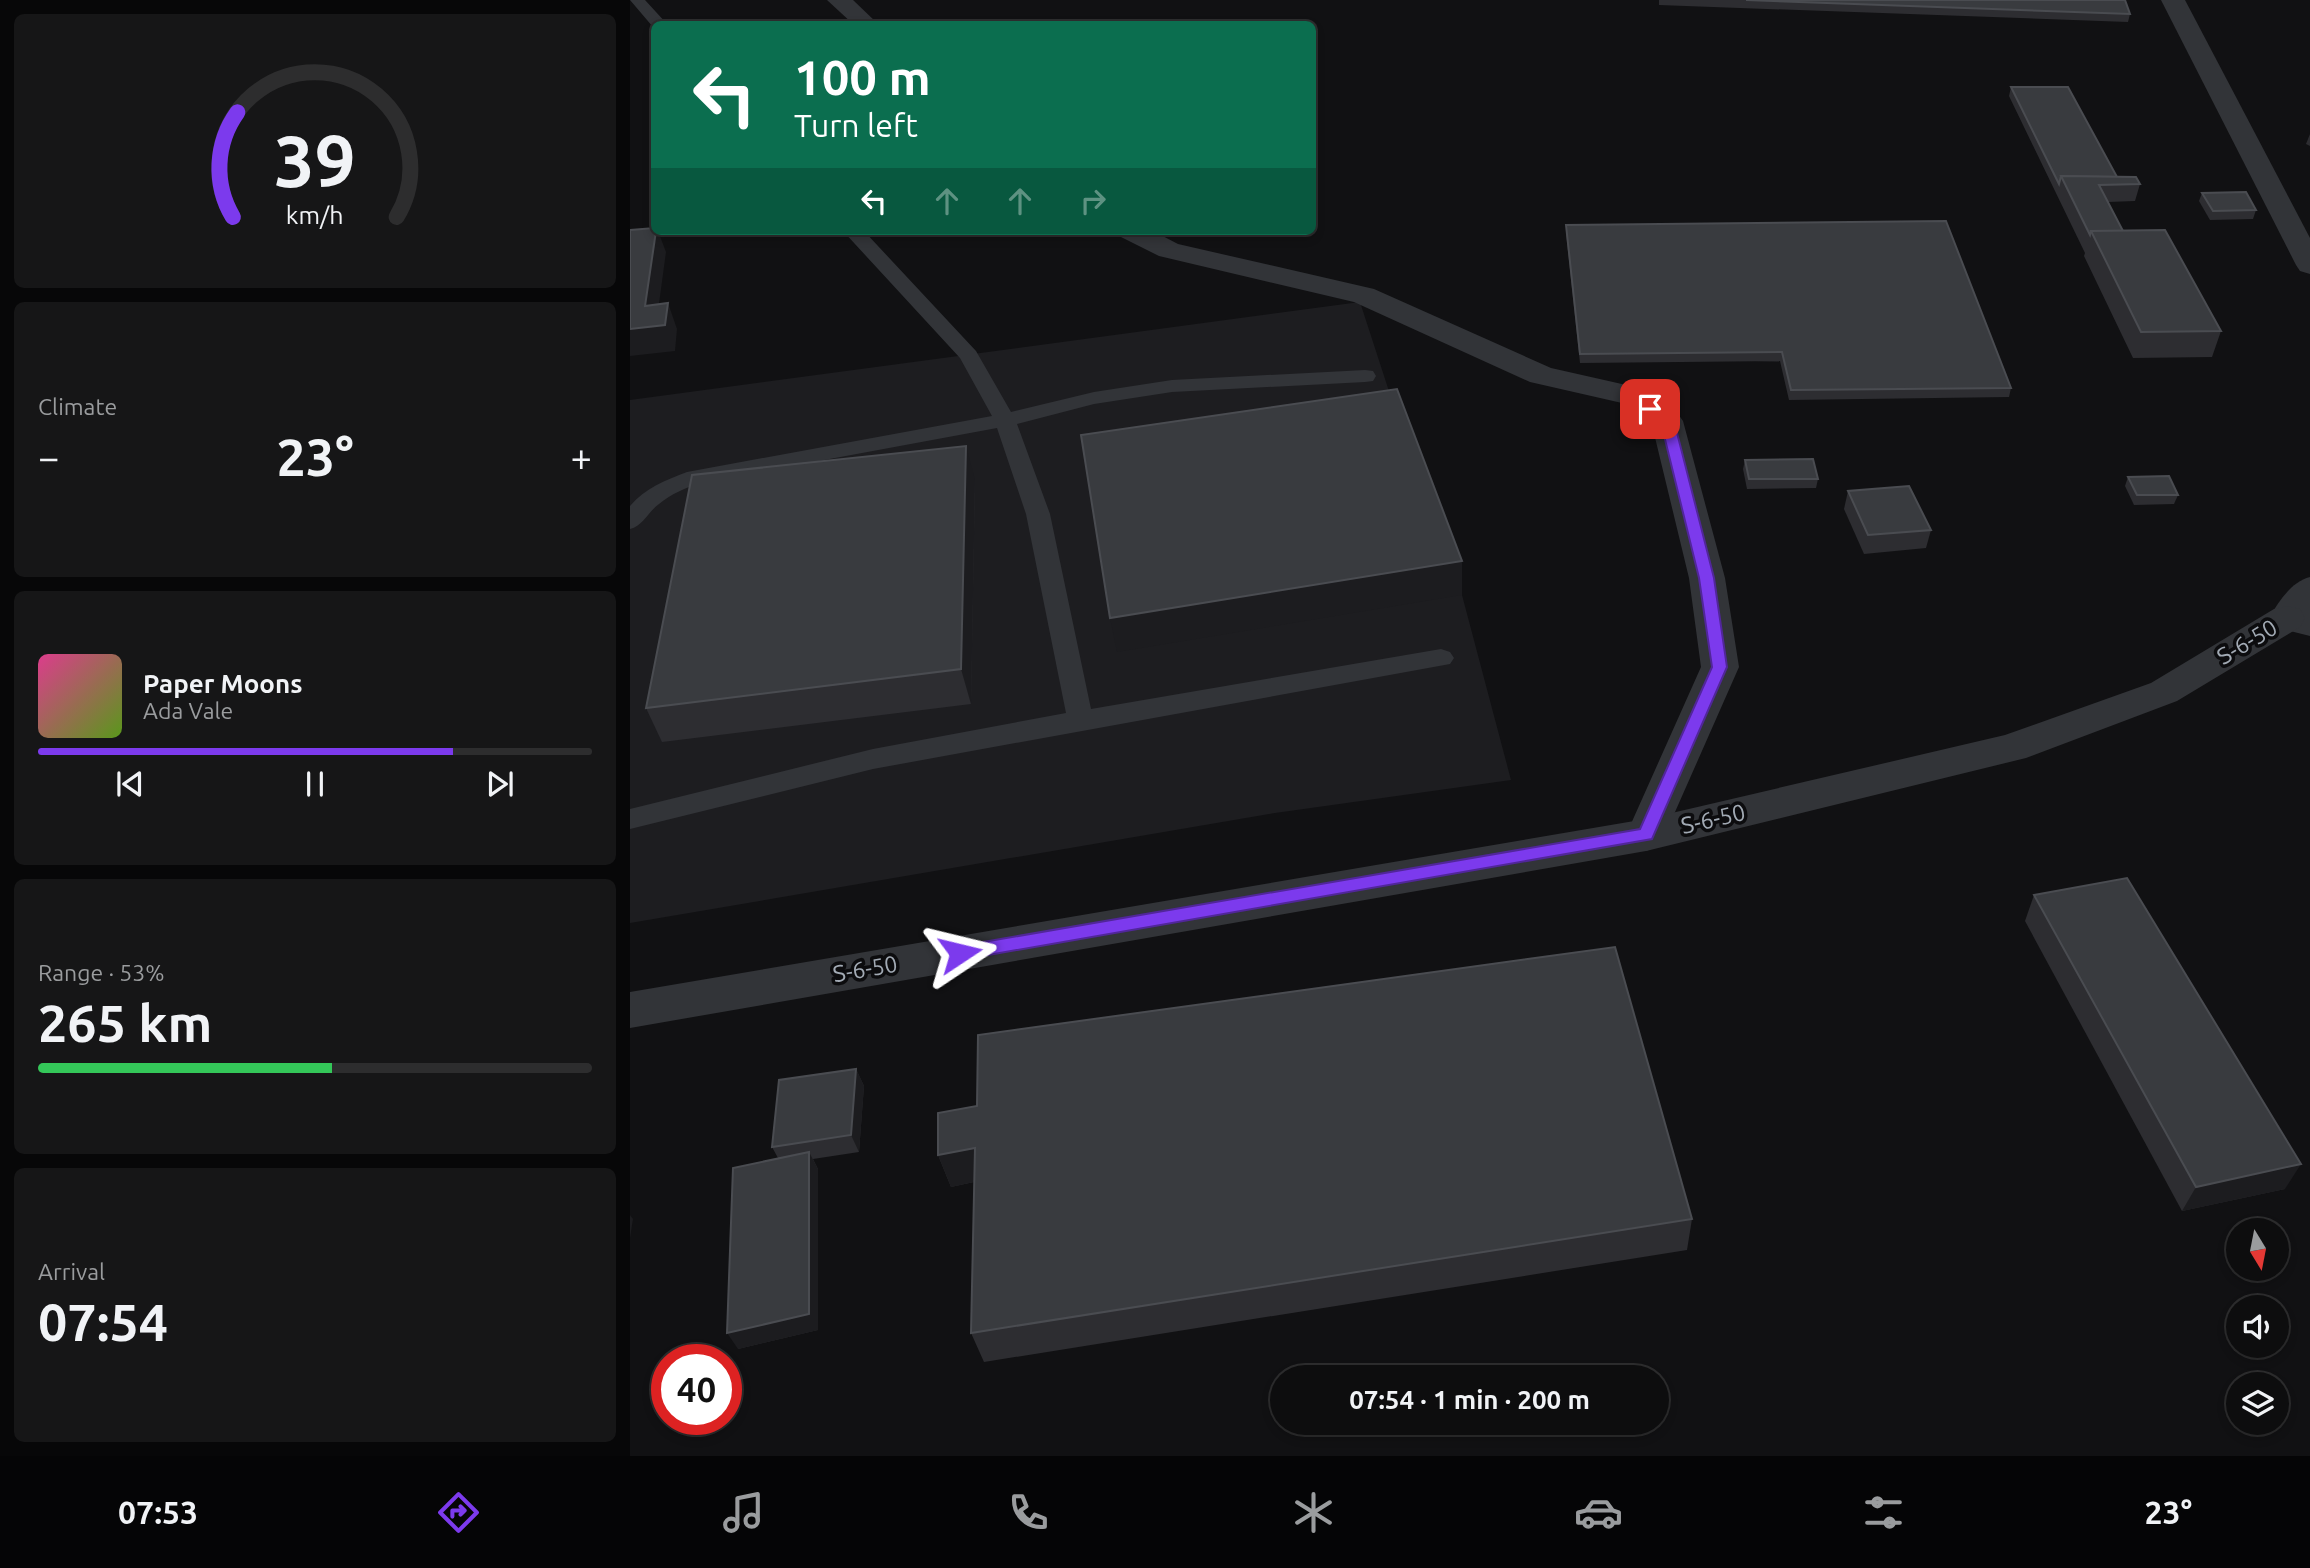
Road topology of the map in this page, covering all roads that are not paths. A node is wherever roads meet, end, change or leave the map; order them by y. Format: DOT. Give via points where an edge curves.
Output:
graph roads {
  1 [pos="636,0"];
  2 [pos="839,0"];
  3 [pos="2173,0"];
  4 [pos="656,21"];
  5 [pos="863,21"];
  6 [pos="857,235"];
  7 [pos="1139,235"];
  8 [pos="2310,265"];
  9 [pos="1365,376"];
  10 [pos="1005,420"];
  11 [pos="630,522"];
  12 [pos="2302,610"];
  13 [pos="1441,658"];
  14 [pos="1080,720"];
  15 [pos="630,819"];
  16 [pos="1646,835"];
  17 [pos="630,1010"];
  1 -- 4 [label="lane"];
  2 -- 5 [label="street"];
  3 -- 8 [label="street"];
  6 -- 10 [label="lane" via="969,355"];
  7 -- 16 [label="street" via="1169,250 1364,295 1541,375 1633,396 1667,421 1707,578 1720,667"];
  9 -- 10 [label="lane" via="1172,386 1094,398"];
  10 -- 11 [label="lane" via="695,477 664,488"];
  10 -- 14 [label="lane" via="1038,514"];
  12 -- 16 [label="street, Տ-6-50 / Տ-6-50" via="2164,692 2012,748"];
  13 -- 14 [label="lane"];
  14 -- 15 [label="lane" via="873,759"];
  16 -- 17 [label="street, Տ-6-50 / Տ-6-50"];
}
